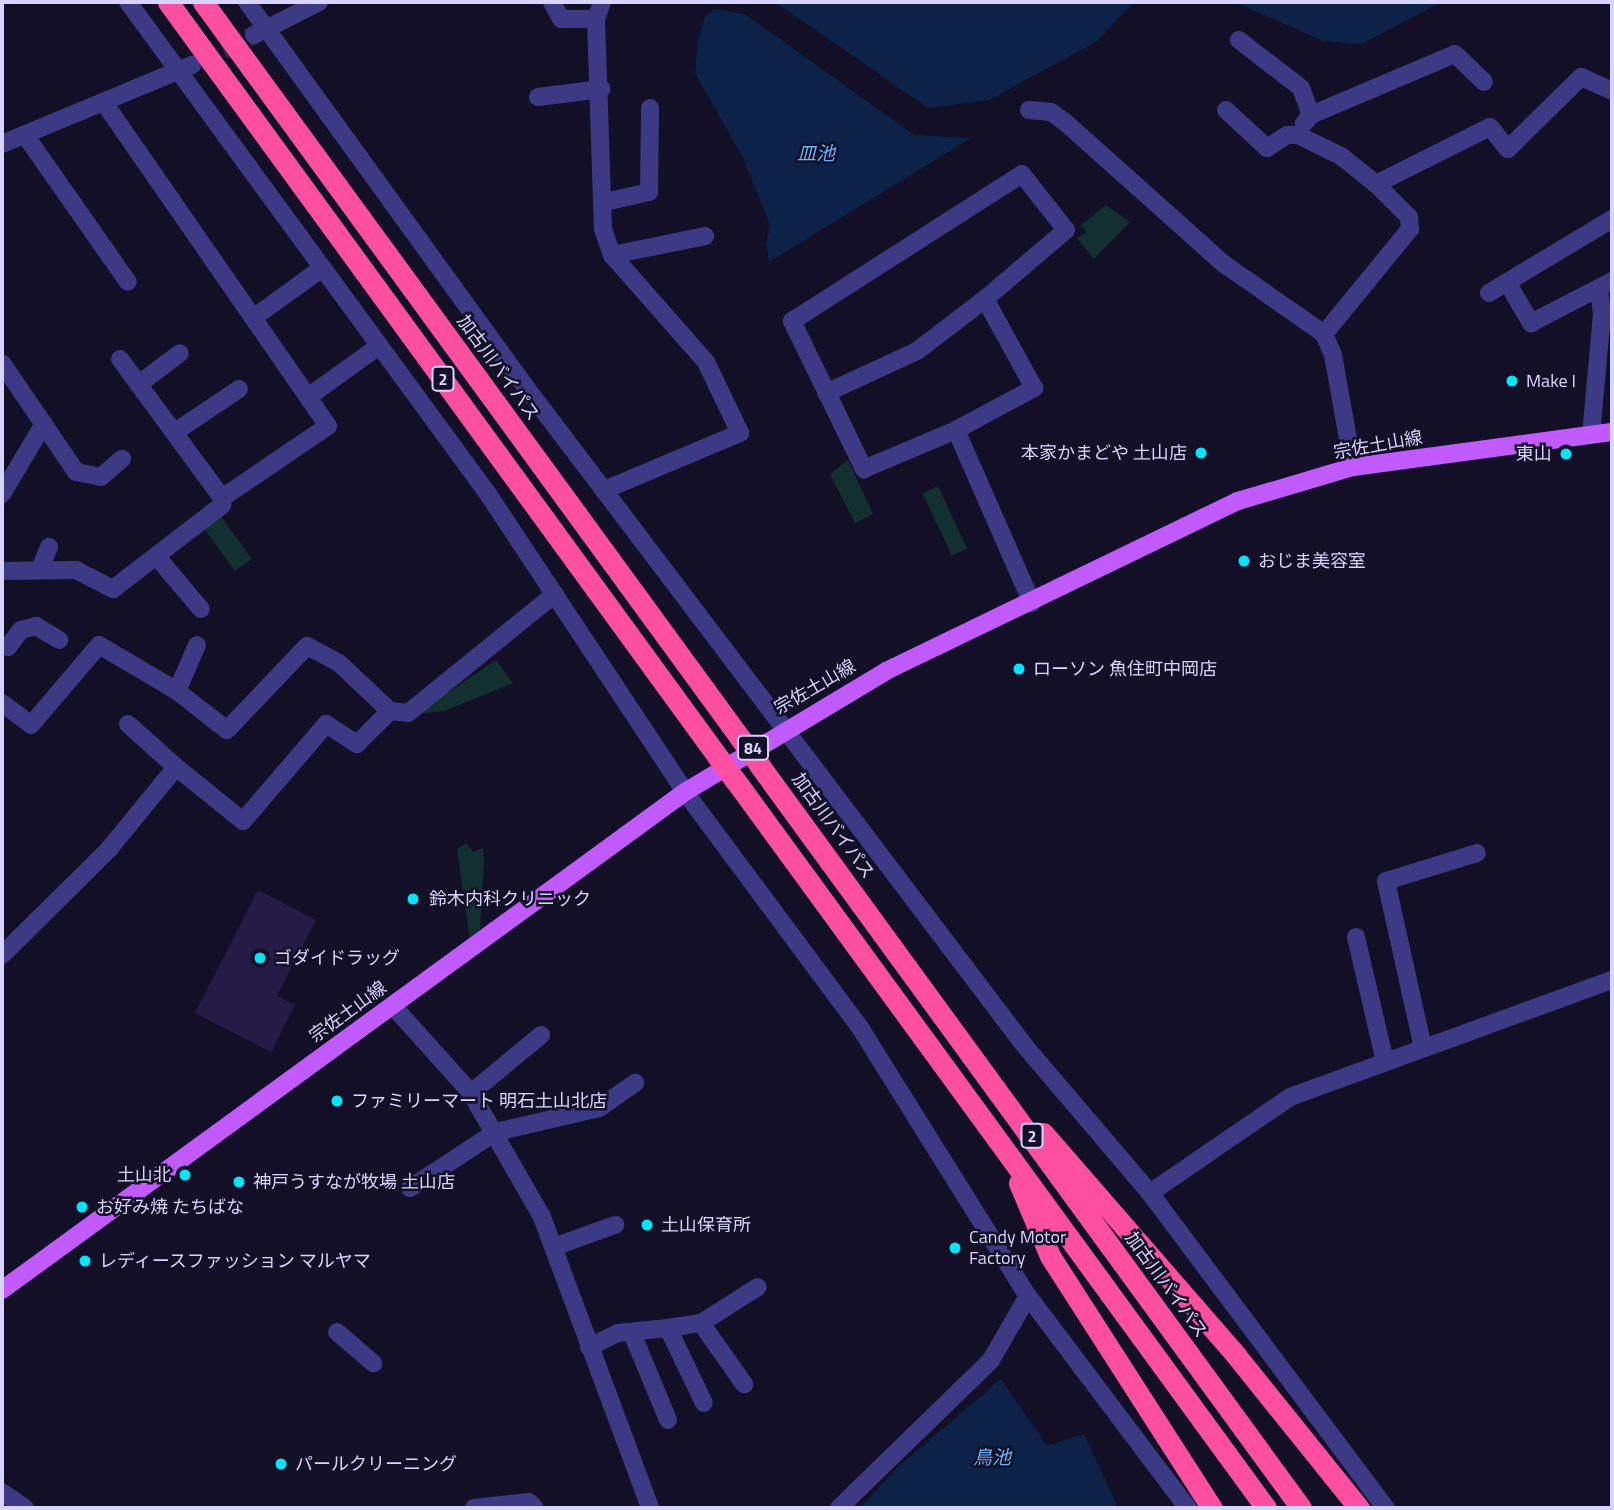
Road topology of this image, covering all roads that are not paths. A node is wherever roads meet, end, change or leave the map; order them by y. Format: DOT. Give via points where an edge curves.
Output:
graph roads {
  1 [pos="128,2"];
  2 [pos="168,2"];
  3 [pos="203,2"];
  4 [pos="247,2"];
  5 [pos="319,2"];
  6 [pos="552,2"];
  7 [pos="602,2"];
  8 [pos="596,19"];
  9 [pos="261,32"];
  10 [pos="1239,40"];
  11 [pos="186,68"];
  12 [pos="1484,82"];
  13 [pos="601,89"];
  14 [pos="1612,91"];
  15 [pos="538,97"];
  16 [pos="104,102"];
  17 [pos="650,108"];
  18 [pos="1029,110"];
  19 [pos="1226,110"];
  20 [pos="1311,114"];
  21 [pos="25,135"];
  22 [pos="1298,135"];
  23 [pos="2,144"];
  24 [pos="1376,184"];
  25 [pos="606,202"];
  26 [pos="1612,219"];
  27 [pos="705,236"];
  28 [pos="612,255"];
  29 [pos="321,269"];
  30 [pos="128,282"];
  31 [pos="1507,282"];
  32 [pos="1606,284"];
  33 [pos="1489,293"];
  34 [pos="985,299"];
  35 [pos="253,318"];
  36 [pos="1324,334"];
  37 [pos="379,346"];
  38 [pos="180,353"];
  39 [pos="120,359"];
  40 [pos="2,363"];
  41 [pos="139,384"];
  42 [pos="239,390"];
  43 [pos="826,393"];
  44 [pos="309,397"];
  45 [pos="42,427"];
  46 [pos="956,430"];
  47 [pos="175,432"];
  48 [pos="1612,432"];
  49 [pos="1591,435"];
  50 [pos="122,460"];
  51 [pos="1353,467"];
  52 [pos="3,488"];
  53 [pos="607,489"];
  54 [pos="222,498"];
  55 [pos="49,547"];
  56 [pos="157,557"];
  57 [pos="40,569"];
  58 [pos="2,571"];
  59 [pos="555,594"];
  60 [pos="1032,603"];
  61 [pos="201,609"];
  62 [pos="59,640"];
  63 [pos="197,645"];
  64 [pos="4,647"];
  65 [pos="177,691"];
  66 [pos="2,703"];
  67 [pos="390,711"];
  68 [pos="128,724"];
  69 [pos="786,727"];
  70 [pos="176,767"];
  71 [pos="685,792"];
  72 [pos="1477,853"];
  73 [pos="1356,937"];
  74 [pos="2,955"];
  75 [pos="1612,980"];
  76 [pos="393,1006"];
  77 [pos="541,1035"];
  78 [pos="1423,1048"];
  79 [pos="1385,1062"];
  80 [pos="991,1078"];
  81 [pos="635,1083"];
  82 [pos="471,1093"];
  83 [pos="496,1132"];
  84 [pos="1004,1147"];
  85 [pos="410,1188"];
  86 [pos="1150,1193"];
  87 [pos="615,1225"];
  88 [pos="556,1246"];
  89 [pos="758,1287"];
  90 [pos="2,1290"];
  91 [pos="1028,1296"];
  92 [pos="701,1323"];
  93 [pos="668,1328"];
  94 [pos="337,1332"];
  95 [pos="632,1333"];
  96 [pos="589,1347"];
  97 [pos="373,1363"];
  98 [pos="744,1384"];
  99 [pos="704,1403"];
  100 [pos="668,1420"];
  101 [pos="2,1492"];
  102 [pos="25,1508"];
  103 [pos="474,1508"];
  104 [pos="535,1508"];
  105 [pos="650,1508"];
  106 [pos="839,1508"];
  107 [pos="1188,1508"];
  108 [pos="1212,1508"];
  109 [pos="1266,1508"];
  110 [pos="1301,1508"];
  111 [pos="1359,1508"];
  112 [pos="1386,1508"];
  1 -- 11 [label="street"];
  2 -- 84 [label="highway, 2, bridge"];
  3 -- 80 [label="highway, 加古川バイパス / 2, bridge"];
  4 -- 9 [label="street"];
  5 -- 9 [label="street"];
  6 -- 8 [label="street" via="561,19"];
  7 -- 8 [label="street"];
  8 -- 13 [label="street"];
  9 -- 53 [label="street"];
  10 -- 20 [label="street" via="1301,88"];
  11 -- 16 [label="street"];
  11 -- 29 [label="street"];
  12 -- 20 [label="street" via="1455,54"];
  13 -- 15 [label="street"];
  13 -- 25 [label="street"];
  14 -- 24 [label="street" via="1581,77 1508,149 1490,127"];
  16 -- 21 [label="street"];
  16 -- 35 [label="street"];
  17 -- 25 [label="street" via="649,192"];
  18 -- 36 [label="street" via="1051,112 1065,122 1224,264"];
  19 -- 22 [label="street" via="1267,148 1287,135"];
  20 -- 22 [label="street"];
  21 -- 23 [label="street"];
  21 -- 30 [label="street"];
  22 -- 24 [label="street" via="1341,156"];
  24 -- 36 [label="street" via="1409,217 1410,229"];
  25 -- 28 [label="street" via="603,229"];
  26 -- 31 [label="street"];
  27 -- 28 [label="street"];
  28 -- 53 [label="street" via="706,362 740,433"];
  29 -- 35 [label="street"];
  29 -- 37 [label="street"];
  31 -- 32 [label="street" via="1531,323"];
  31 -- 33 [label="street"];
  32 -- 49 [label="street"];
  34 -- 43 [label="street" via="917,351"];
  34 -- 43 [label="street" via="1066,230 1022,174 792,321"];
  34 -- 46 [label="street" via="1034,388"];
  35 -- 44 [label="street"];
  36 -- 51 [label="street" via="1333,355"];
  37 -- 44 [label="street"];
  37 -- 59 [label="street"];
  38 -- 41 [label="street"];
  39 -- 41 [label="street"];
  40 -- 45 [label="street"];
  41 -- 47 [label="street"];
  42 -- 47 [label="street"];
  43 -- 46 [label="street" via="864,469"];
  44 -- 54 [label="street" via="328,426"];
  45 -- 50 [label="street" via="76,472 100,477"];
  45 -- 52 [label="street"];
  46 -- 60 [label="street"];
  47 -- 54 [label="street"];
  48 -- 49 [label="main road, 宗佐土山線 / 84"];
  49 -- 51 [label="main road, 宗佐土山線 / 84"];
  51 -- 60 [label="main road, 宗佐土山線 / 84" via="1238,501"];
  53 -- 69 [label="street"];
  54 -- 56 [label="street" via="222,505"];
  55 -- 57 [label="street"];
  56 -- 57 [label="street" via="113,589 76,570"];
  56 -- 61 [label="street"];
  57 -- 58 [label="street"];
  59 -- 67 [label="street" via="408,713"];
  59 -- 71 [label="street"];
  60 -- 69 [label="main road, 宗佐土山線 / 84" via="886,671"];
  62 -- 64 [label="street" via="36,626 21,630"];
  63 -- 65 [label="street"];
  65 -- 66 [label="street" via="99,645 31,725"];
  65 -- 67 [label="street" via="227,730 307,646 339,663"];
  67 -- 70 [label="street" via="357,744 326,724 243,821"];
  68 -- 70 [label="street"];
  69 -- 71 [label="main road, 宗佐土山線 / 84"];
  69 -- 86 [label="street" via="1024,1045"];
  70 -- 74 [label="street" via="109,849"];
  71 -- 76 [label="main road, 宗佐土山線 / 84"];
  71 -- 91 [label="street" via="859,1026"];
  72 -- 78 [label="street" via="1386,881"];
  73 -- 79 [label="street"];
  75 -- 78 [label="street"];
  76 -- 82 [label="street"];
  76 -- 90 [label="main road, 宗佐土山線 / 84"];
  77 -- 82 [label="street"];
  78 -- 79 [label="street"];
  79 -- 86 [label="street" via="1290,1097"];
  80 -- 110 [label="highway, 加古川バイパス / 2"];
  80 -- 111 [label="highway" via="1200,1313"];
  81 -- 83 [label="street" via="599,1108"];
  82 -- 83 [label="street"];
  83 -- 85 [label="street"];
  83 -- 88 [label="street"];
  84 -- 108 [label="highway" via="1050,1256"];
  84 -- 109 [label="highway, 2"];
  86 -- 112 [label="street"];
  87 -- 88 [label="street"];
  88 -- 96 [label="street"];
  89 -- 92 [label="street"];
  91 -- 106 [label="street" via="991,1360"];
  91 -- 107 [label="street"];
  92 -- 93 [label="street"];
  92 -- 98 [label="street"];
  93 -- 95 [label="street"];
  93 -- 99 [label="street"];
  94 -- 97 [label="street"];
  95 -- 96 [label="street"];
  95 -- 100 [label="street"];
  96 -- 105 [label="street"];
  101 -- 102 [label="street"];
  103 -- 104 [label="street" via="529,1502"];
}
